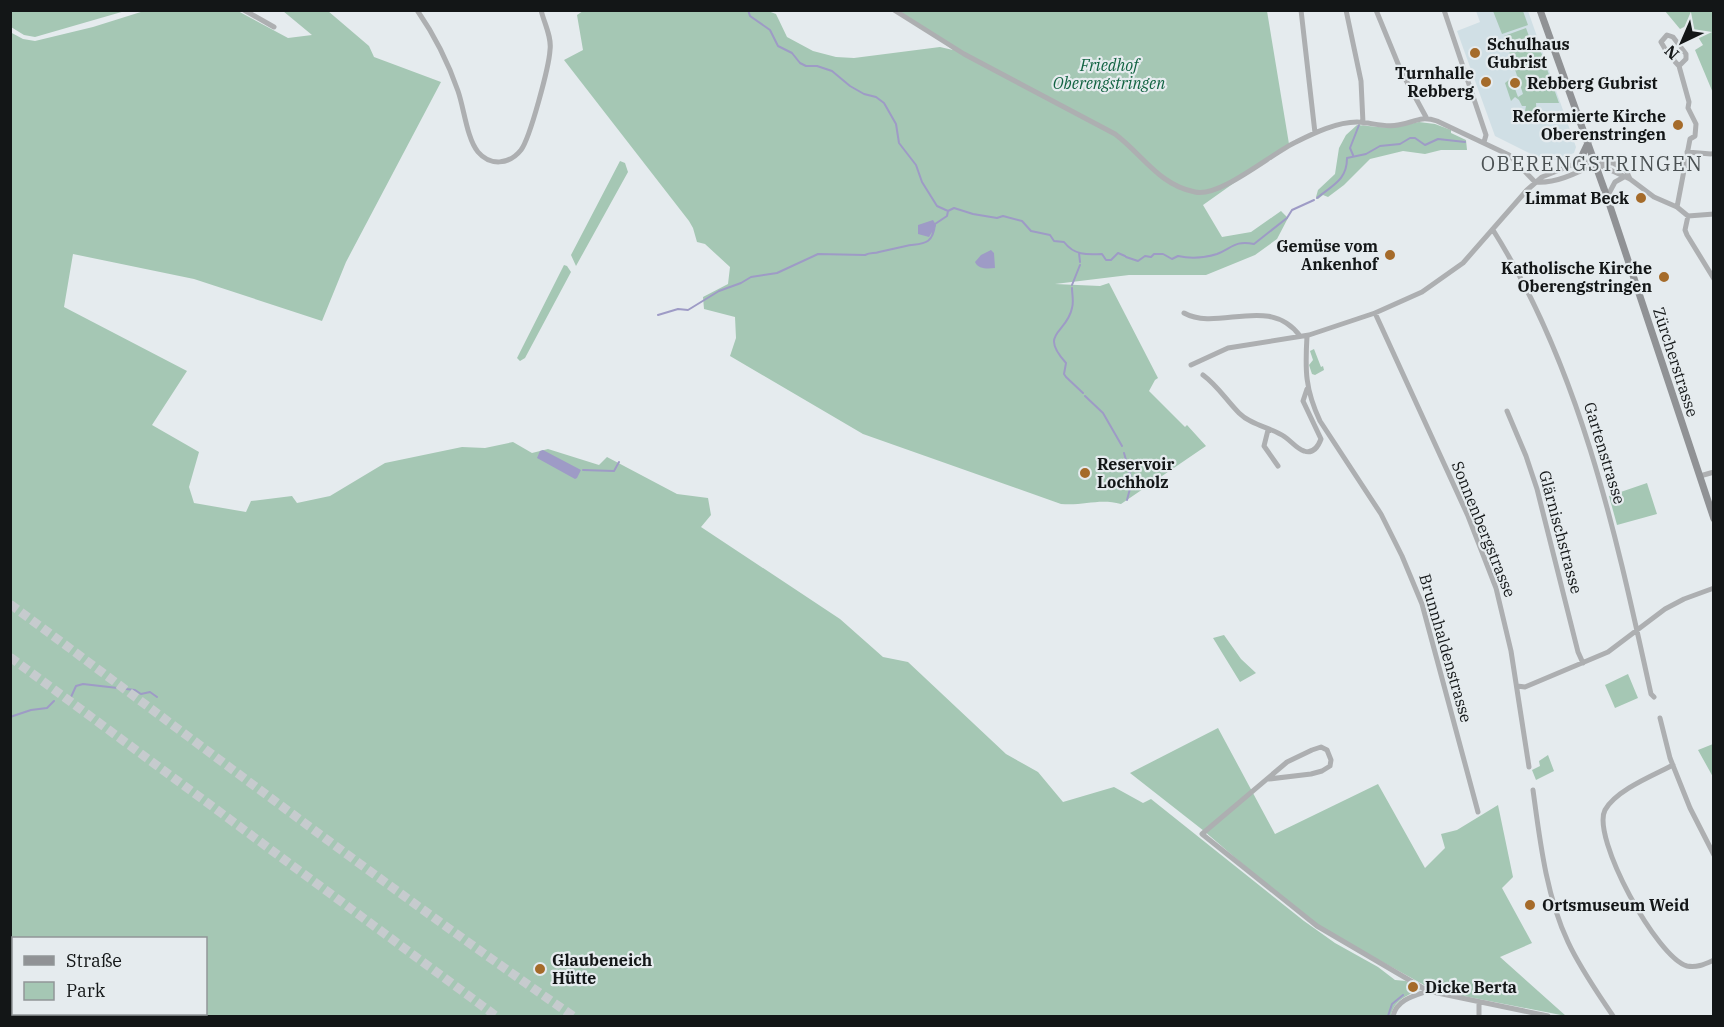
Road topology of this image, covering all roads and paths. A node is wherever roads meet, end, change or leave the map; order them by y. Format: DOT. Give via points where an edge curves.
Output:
graph roads {
  1 [pos="244,10"];
  2 [pos="417,10"];
  3 [pos="541,10"];
  4 [pos="894,10"];
  5 [pos="1301,10"];
  6 [pos="1346,10"];
  7 [pos="1376,10"];
  8 [pos="1444,10"];
  9 [pos="1540,10"];
  10 [pos="274,27"];
  11 [pos="1679,66"];
  12 [pos="1426,117"];
  13 [pos="1363,123"];
  14 [pos="1316,133"];
  15 [pos="1484,142"];
  16 [pos="1588,143"];
  17 [pos="1687,153"];
  18 [pos="1713,153"];
  19 [pos="1579,162"];
  20 [pos="1595,162"];
  21 [pos="1627,178"];
  22 [pos="1535,182"];
  23 [pos="1607,196"];
  24 [pos="1677,207"];
  25 [pos="1713,213"];
  26 [pos="1688,216"];
  27 [pos="1493,230"];
  28 [pos="1713,279"];
  29 [pos="1375,312"];
  30 [pos="1184,313"];
  31 [pos="1303,336"];
  32 [pos="1191,365"];
  33 [pos="1203,375"];
  34 [pos="1307,388"];
  35 [pos="1507,411"];
  36 [pos="1268,430"];
  37 [pos="1278,466"];
  38 [pos="1713,472"];
  39 [pos="1700,476"];
  40 [pos="1713,519"];
  41 [pos="1713,588"];
  42 [pos="1638,630"];
  43 [pos="1583,663"];
  44 [pos="1517,686"];
  45 [pos="1654,697"];
  46 [pos="1660,718"];
  47 [pos="1673,765"];
  48 [pos="1529,768"];
  49 [pos="1269,779"];
  50 [pos="1533,790"];
  51 [pos="1478,812"];
  52 [pos="1713,855"];
  53 [pos="1713,960"];
  54 [pos="1428,991"];
  55 [pos="1479,1002"];
  56 [pos="1393,1017"];
  57 [pos="1479,1017"];
  58 [pos="1548,1017"];
  59 [pos="1612,1017"];
  1 -- 10 [label="street"];
  2 -- 3 [label="street" via="443,52 474,147 494,162 515,156 526,141 551,49"];
  4 -- 14 [label="street" via="964,54 1115,134 1157,175 1197,193 1214,191"];
  5 -- 14 [label="street"];
  6 -- 13 [label="street" via="1361,81"];
  7 -- 12 [label="street" via="1401,71"];
  8 -- 15 [label="street" via="1486,135"];
  9 -- 16 [label="main road, Zürcherstrasse"];
  11 -- 11 [label="street" via="1661,42 1667,36 1673,37 1686,54"];
  11 -- 17 [label="street" via="1688,108 1696,124"];
  12 -- 13 [label="street" via="1399,125"];
  12 -- 15 [label="street"];
  13 -- 14 [label="street" via="1343,124"];
  15 -- 22 [label="street" via="1509,155"];
  16 -- 19 [label="main road"];
  16 -- 20 [label="main road, Zürcherstrasse"];
  17 -- 18 [label="street"];
  17 -- 24 [label="street"];
  19 -- 20 [label="street"];
  19 -- 22 [label="street"];
  20 -- 21 [label="street"];
  20 -- 22 [label="street" via="1582,171 1545,183"];
  20 -- 23 [label="main road, Zürcherstrasse"];
  21 -- 23 [label="street" via="1615,182"];
  21 -- 24 [label="street"];
  22 -- 27 [label="street"];
  23 -- 39 [label="main road, Zürcherstrasse"];
  24 -- 26 [label="street"];
  25 -- 26 [label="street"];
  26 -- 28 [label="street" via="1685,230"];
  27 -- 29 [label="street" via="1463,264 1441,280"];
  27 -- 42 [label="street, Gartenstrasse" via="1522,280 1572,392 1607,505"];
  29 -- 31 [label="street"];
  29 -- 44 [label="street, Sonnenbergstrasse" via="1489,568"];
  30 -- 31 [label="street" via="1194,318 1269,317"];
  31 -- 32 [label="street" via="1228,348"];
  31 -- 34 [label="street, Brunnhaldenstrasse"];
  33 -- 36 [label="street" via="1240,414"];
  34 -- 36 [label="street" via="1303,401 1321,439 1316,450 1303,451 1284,436"];
  34 -- 51 [label="street, Brunnhaldenstrasse" via="1320,421 1381,514 1412,578"];
  35 -- 43 [label="street, Glärnischstrasse" via="1538,489"];
  36 -- 37 [label="street" via="1264,446"];
  38 -- 39 [label="street"];
  39 -- 40 [label="main road, Zürcherstrasse"];
  41 -- 42 [label="street" via="1675,603"];
  42 -- 43 [label="street" via="1608,652"];
  42 -- 45 [label="street, Gartenstrasse"];
  43 -- 44 [label="street" via="1525,687"];
  44 -- 48 [label="street, Sonnenbergstrasse"];
  46 -- 47 [label="street"];
  47 -- 52 [label="street"];
  47 -- 53 [label="street" via="1617,796 1606,807 1603,827 1631,898 1658,940 1686,966"];
  49 -- 49 [label="street" via="1287,762 1312,750 1327,750 1330,766 1322,771"];
  49 -- 54 [label="street" via="1202,834 1317,926"];
  50 -- 59 [label="street" via="1539,837 1557,914 1572,952"];
  54 -- 55 [label="street"];
  54 -- 56 [label="street" via="1403,1001"];
  55 -- 57 [label="street"];
  55 -- 58 [label="street"];
}
